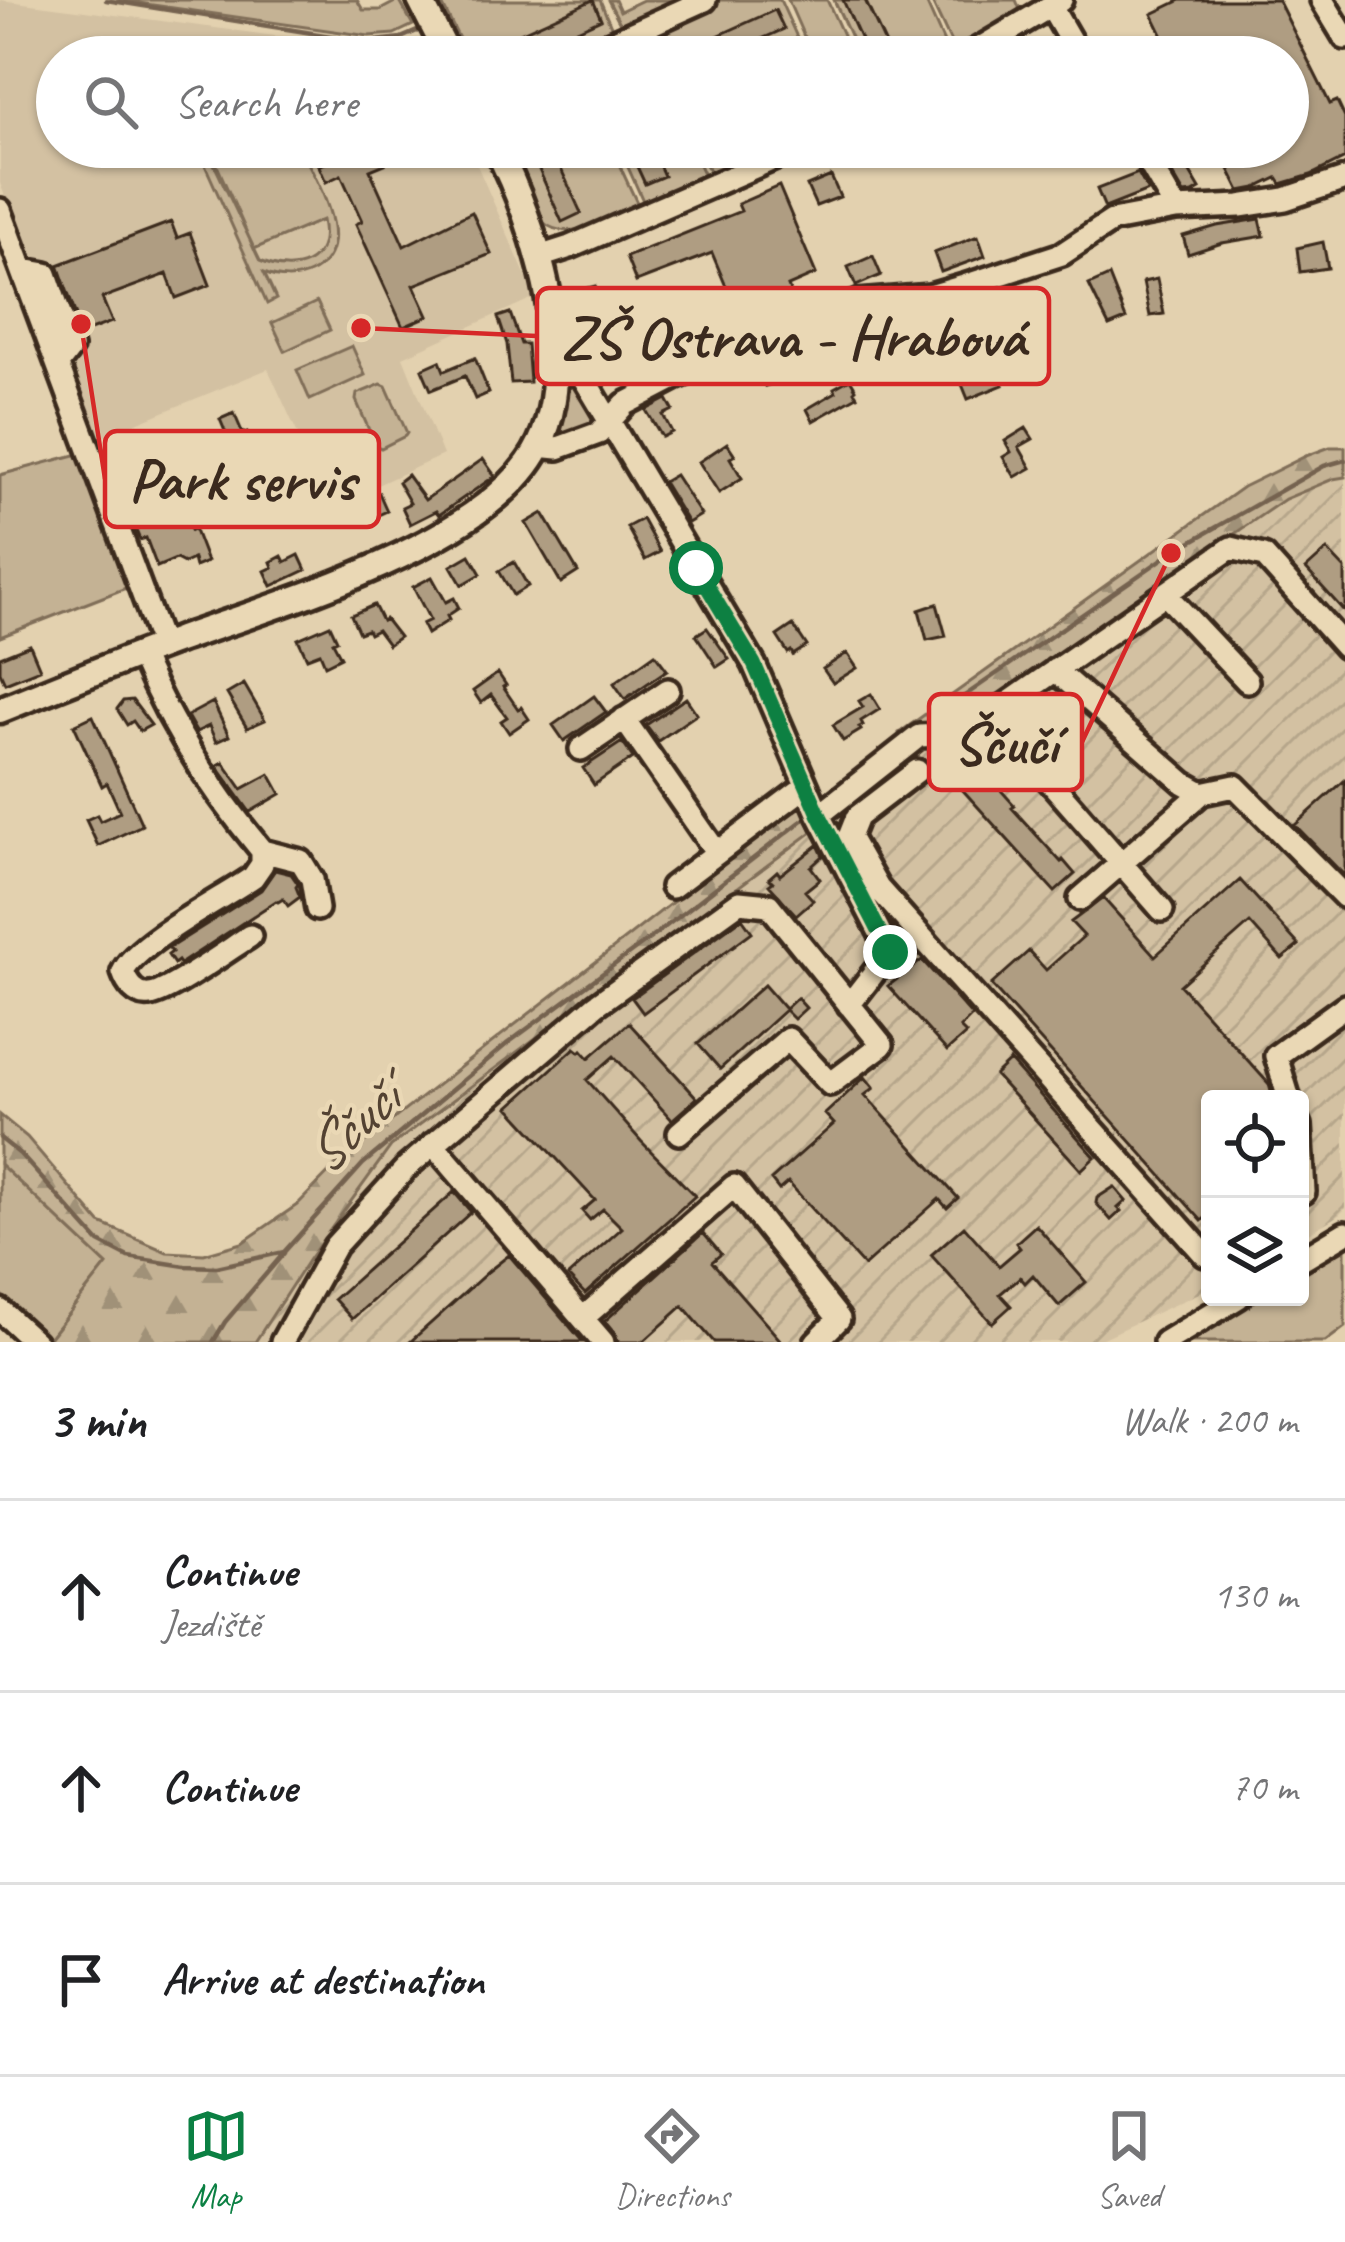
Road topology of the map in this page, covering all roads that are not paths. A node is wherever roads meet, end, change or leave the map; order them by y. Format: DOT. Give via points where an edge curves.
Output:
graph roads {
  1 [pos="705,0"];
  2 [pos="1322,0"];
  3 [pos="1056,3"];
  4 [pos="625,36"];
  5 [pos="1000,36"];
  6 [pos="1071,36"];
  7 [pos="1345,38"];
  8 [pos="505,168"];
  9 [pos="752,168"];
  10 [pos="1152,168"];
  11 [pos="1345,179"];
  12 [pos="1176,209"];
  13 [pos="0,210"];
  14 [pos="539,257"];
  15 [pos="554,345"];
  16 [pos="611,421"];
  17 [pos="538,446"];
  18 [pos="1166,596"];
  19 [pos="1345,647"];
  20 [pos="151,650"];
  21 [pos="1054,670"];
  22 [pos="1247,681"];
  23 [pos="668,690"];
  24 [pos="0,710"];
  25 [pos="992,714"];
  26 [pos="624,719"];
  27 [pos="581,749"];
  28 [pos="917,771"];
  29 [pos="806,786"];
  30 [pos="1202,793"];
  31 [pos="819,814"];
  32 [pos="262,851"];
  33 [pos="717,853"];
  34 [pos="1123,864"];
  35 [pos="672,887"];
  36 [pos="1345,897"];
  37 [pos="1080,899"];
  38 [pos="317,909"];
  39 [pos="1162,910"];
  40 [pos="250,935"];
  41 [pos="849,1004"];
  42 [pos="1345,1006"];
  43 [pos="1286,1090"];
  44 [pos="679,1133"];
  45 [pos="433,1144"];
  46 [pos="1345,1233"];
  47 [pos="1201,1251"];
  48 [pos="1309,1255"];
  49 [pos="1224,1306"];
  50 [pos="0,1310"];
  51 [pos="583,1318"];
  52 [pos="290,1337"];
  53 [pos="35,1342"];
  54 [pos="603,1342"];
  55 [pos="816,1342"];
  56 [pos="1165,1342"];
  1 -- 4 [label="street"];
  2 -- 7 [label="street"];
  3 -- 5 [label="street"];
  3 -- 6 [label="street"];
  8 -- 14 [label="main road"];
  9 -- 14 [label="street"];
  10 -- 12 [label="street"];
  11 -- 12 [label="street" via="1285,200"];
  12 -- 16 [label="street" via="1112,221 1062,254 930,296 858,302 675,378"];
  13 -- 20 [label="street"];
  14 -- 15 [label="main road"];
  15 -- 16 [label="street" via="568,350"];
  15 -- 17 [label="main road" via="551,403"];
  16 -- 17 [label="street" via="599,434"];
  16 -- 29 [label="street" via="754,664"];
  17 -- 20 [label="main road" via="492,500 415,548"];
  18 -- 19 [label="street" via="1231,548 1264,556"];
  18 -- 21 [label="street"];
  18 -- 22 [label="street"];
  20 -- 24 [label="main road"];
  20 -- 32 [label="street" via="154,689 208,781"];
  21 -- 25 [label="street"];
  21 -- 30 [label="street"];
  23 -- 26 [label="street"];
  25 -- 31 [label="street" via="964,734 919,736"];
  25 -- 34 [label="street"];
  26 -- 27 [label="street"];
  26 -- 33 [label="street"];
  28 -- 47 [label="street" via="857,817 849,837 878,888"];
  29 -- 31 [label="street"];
  29 -- 33 [label="street"];
  30 -- 34 [label="street"];
  30 -- 36 [label="street" via="1235,786"];
  31 -- 41 [label="street" via="890,952"];
  32 -- 38 [label="street" via="308,868"];
  32 -- 40 [label="street" via="254,877 135,956 123,972 126,982 149,996"];
  33 -- 35 [label="street"];
  34 -- 37 [label="street"];
  34 -- 39 [label="street"];
  41 -- 44 [label="street" via="882,1045 830,1084 788,1039"];
  41 -- 45 [label="street" via="769,905 739,902 596,1005"];
  42 -- 43 [label="street" via="1276,1057"];
  45 -- 51 [label="street"];
  45 -- 52 [label="street" via="335,1246"];
  46 -- 48 [label="street"];
  49 -- 56 [label="street"];
  50 -- 53 [label="street"];
  51 -- 54 [label="street"];
  51 -- 55 [label="street" via="734,1186 839,1319"];
}
